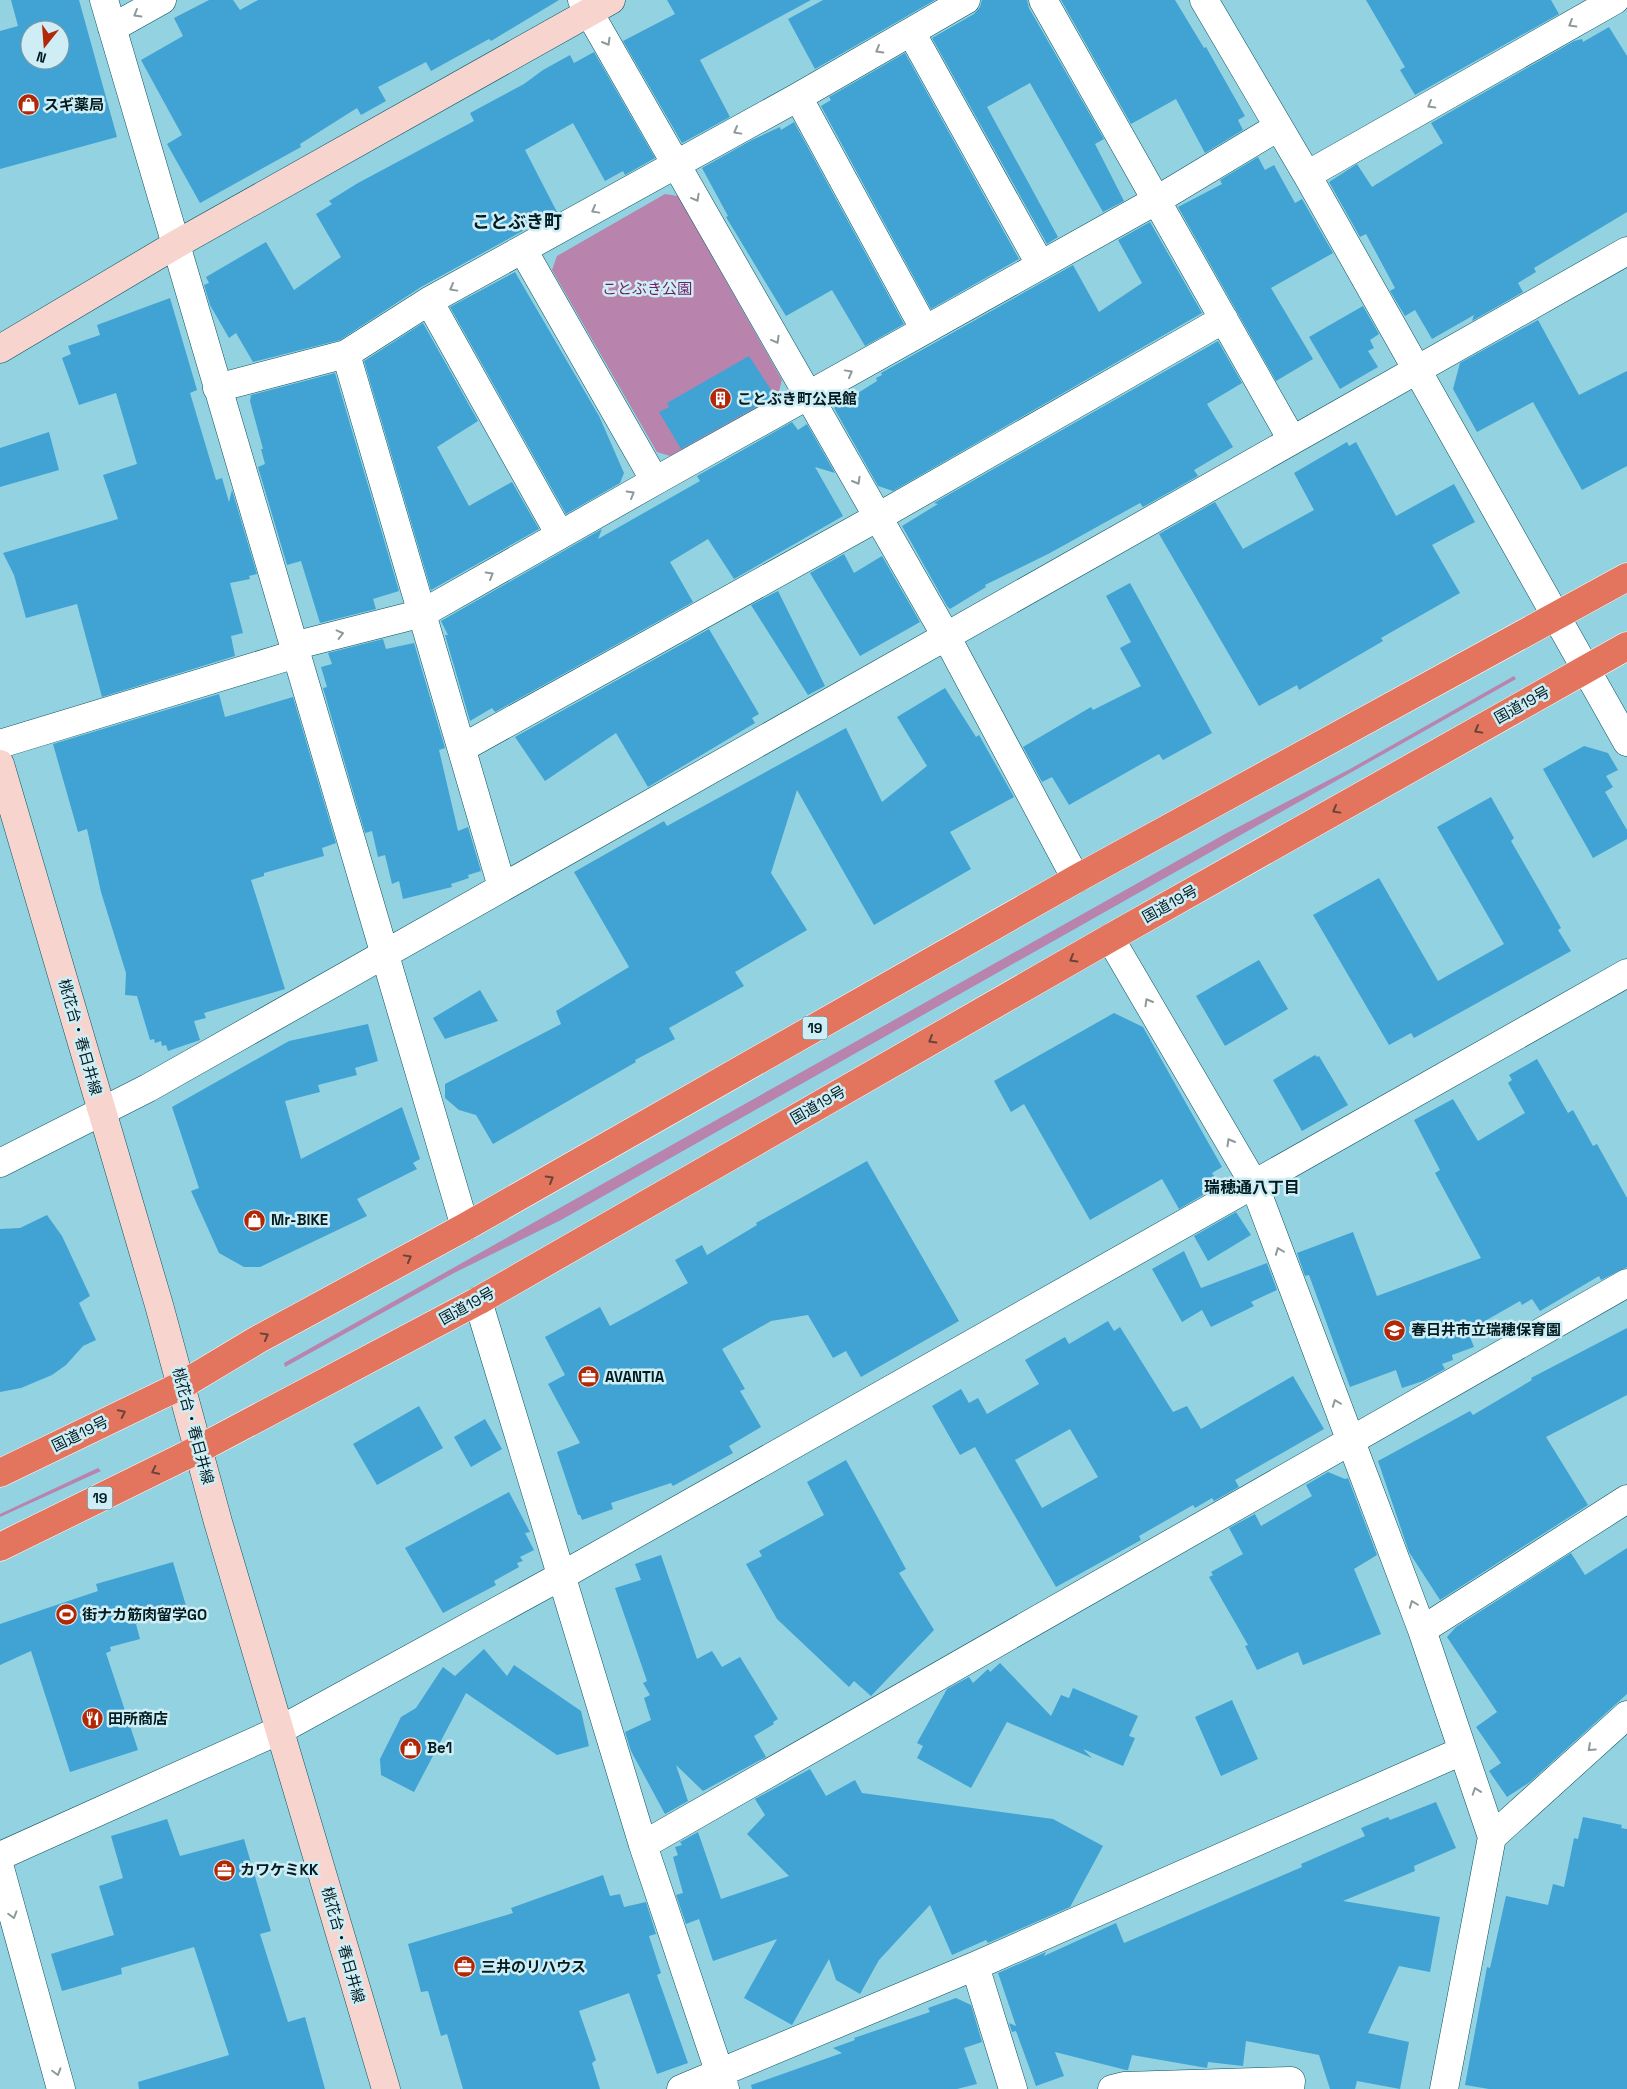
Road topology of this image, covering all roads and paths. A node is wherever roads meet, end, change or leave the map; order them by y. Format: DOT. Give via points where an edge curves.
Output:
graph roads {
  1 [pos="104,0"];
  2 [pos="162,0"];
  3 [pos="966,0"];
  4 [pos="1043,0"];
  5 [pos="1204,0"];
  6 [pos="1615,0"];
  7 [pos="594,4"];
  8 [pos="112,28"];
  9 [pos="911,32"];
  10 [pos="798,97"];
  11 [pos="1278,127"];
  12 [pos="677,164"];
  13 [pos="1307,175"];
  14 [pos="1157,200"];
  15 [pos="175,245"];
  16 [pos="523,250"];
  17 [pos="1627,252"];
  18 [pos="1040,264"];
  19 [pos="429,302"];
  20 [pos="1224,319"];
  21 [pos="925,330"];
  22 [pos="0,349"];
  23 [pos="346,354"];
  24 [pos="1416,370"];
  25 [pos="217,388"];
  26 [pos="807,396"];
  27 [pos="1292,440"];
  28 [pos="655,481"];
  29 [pos="878,517"];
  30 [pos="560,535"];
  31 [pos="1627,577"];
  32 [pos="423,614"];
  33 [pos="1556,618"];
  34 [pos="946,636"];
  35 [pos="1627,646"];
  36 [pos="294,650"];
  37 [pos="1586,670"];
  38 [pos="1627,742"];
  39 [pos="0,744"];
  40 [pos="462,748"];
  41 [pos="0,764"];
  42 [pos="1076,879"];
  43 [pos="502,887"];
  44 [pos="1110,938"];
  45 [pos="384,953"];
  46 [pos="1627,974"];
  47 [pos="102,1111"];
  48 [pos="0,1163"];
  49 [pos="1254,1184"];
  50 [pos="465,1227"];
  51 [pos="1627,1284"];
  52 [pos="478,1301"];
  53 [pos="182,1385"];
  54 [pos="1350,1441"];
  55 [pos="199,1449"];
  56 [pos="0,1473"];
  57 [pos="1627,1500"];
  58 [pos="0,1547"];
  59 [pos="563,1575"];
  60 [pos="1422,1630"];
  61 [pos="1627,1715"];
  62 [pos="280,1730"];
  63 [pos="1462,1751"];
  64 [pos="1492,1837"];
  65 [pos="643,1845"];
  66 [pos="0,1856"];
  67 [pos="0,1868"];
  68 [pos="975,1966"];
  69 [pos="722,2082"];
  70 [pos="61,2089"];
  71 [pos="386,2089"];
  72 [pos="681,2089"];
  73 [pos="1013,2089"];
  74 [pos="1112,2089"];
  75 [pos="1290,2089"];
  76 [pos="1444,2089"];
  1 -- 8 [label="street"];
  2 -- 8 [label="street, one-way"];
  3 -- 9 [label="street"];
  4 -- 14 [label="street"];
  5 -- 11 [label="street"];
  6 -- 13 [label="street, one-way"];
  7 -- 12 [label="street, one-way"];
  7 -- 15 [label="street"];
  8 -- 15 [label="street"];
  9 -- 10 [label="street, one-way"];
  9 -- 18 [label="street"];
  10 -- 12 [label="street, one-way"];
  10 -- 21 [label="street"];
  11 -- 13 [label="street"];
  11 -- 14 [label="street"];
  12 -- 16 [label="street, one-way"];
  12 -- 26 [label="street, one-way"];
  13 -- 24 [label="street"];
  14 -- 18 [label="street"];
  14 -- 20 [label="street"];
  15 -- 22 [label="street"];
  15 -- 25 [label="street"];
  16 -- 19 [label="street, one-way"];
  16 -- 28 [label="street"];
  17 -- 24 [label="street"];
  18 -- 21 [label="street"];
  19 -- 23 [label="street"];
  19 -- 30 [label="street"];
  20 -- 27 [label="street"];
  20 -- 29 [label="street"];
  26 -- 21 [label="street, one-way"];
  23 -- 25 [label="street"];
  23 -- 32 [label="street"];
  24 -- 27 [label="street"];
  24 -- 33 [label="street"];
  25 -- 36 [label="street"];
  26 -- 28 [label="street"];
  26 -- 29 [label="street, one-way"];
  27 -- 34 [label="street"];
  30 -- 28 [label="street, one-way"];
  29 -- 34 [label="street"];
  29 -- 40 [label="street"];
  32 -- 30 [label="street, one-way"];
  31 -- 33 [label="highway, 国道19号 / 19"];
  36 -- 32 [label="street, one-way"];
  32 -- 40 [label="street"];
  33 -- 37 [label="street"];
  33 -- 42 [label="highway, 国道19号 / 19"];
  34 -- 42 [label="street"];
  34 -- 43 [label="street"];
  35 -- 37 [label="highway, 国道19号 / 19"];
  36 -- 39 [label="street"];
  36 -- 45 [label="street"];
  37 -- 38 [label="street"];
  37 -- 44 [label="highway, 国道19号 / 19, one-way"];
  40 -- 43 [label="street"];
  41 -- 47 [label="street, 桃花台・春日井線"];
  50 -- 42 [label="highway, 国道19号 / 19, one-way"];
  43 -- 45 [label="street"];
  49 -- 44 [label="street, one-way"];
  44 -- 52 [label="highway, 国道19号 / 19, one-way"];
  45 -- 47 [label="street"];
  45 -- 50 [label="street"];
  46 -- 49 [label="street"];
  47 -- 48 [label="street"];
  47 -- 53 [label="street, 桃花台・春日井線"];
  54 -- 49 [label="street, one-way"];
  49 -- 59 [label="street"];
  53 -- 50 [label="highway, 国道19号 / 19, one-way" via="257,1340"];
  51 -- 54 [label="street"];
  52 -- 55 [label="highway, 国道19号 / 19"];
  52 -- 59 [label="street"];
  53 -- 55 [label="street, 桃花台・春日井線"];
  56 -- 53 [label="highway, 国道19号 / 19, one-way"];
  60 -- 54 [label="street, one-way"];
  54 -- 65 [label="street"];
  55 -- 58 [label="highway, 国道19号 / 19, one-way"];
  55 -- 62 [label="street, 桃花台・春日井線"];
  57 -- 60 [label="street"];
  59 -- 62 [label="street"];
  59 -- 65 [label="street"];
  60 -- 63 [label="street"];
  61 -- 64 [label="street, one-way"];
  62 -- 66 [label="street"];
  62 -- 71 [label="street, 桃花台・春日井線"];
  64 -- 63 [label="street, one-way"];
  63 -- 68 [label="street"];
  64 -- 76 [label="street"];
  65 -- 69 [label="street"];
  67 -- 70 [label="street, one-way"];
  68 -- 69 [label="street"];
  68 -- 73 [label="street"];
  69 -- 72 [label="street"];
  74 -- 75 [label="street" via="1124,2086 1291,2082"];
}
